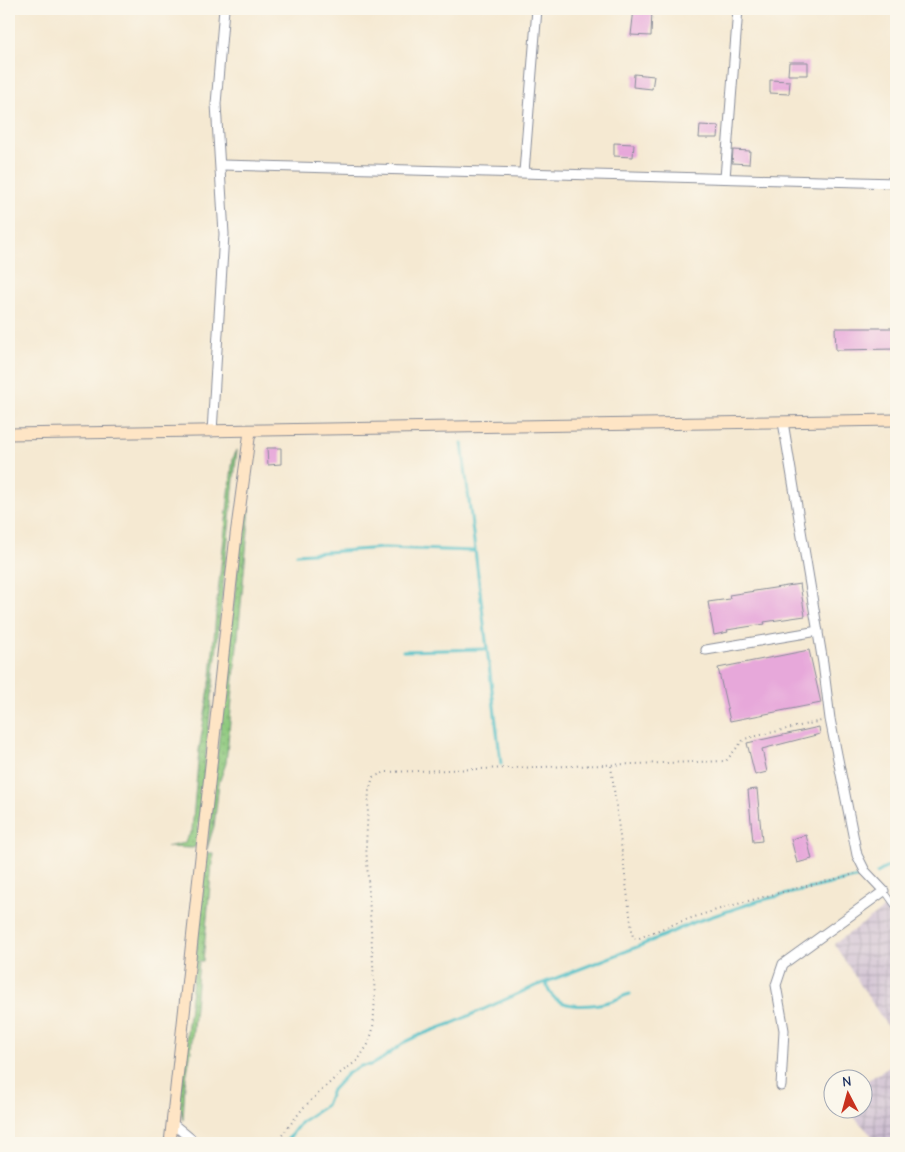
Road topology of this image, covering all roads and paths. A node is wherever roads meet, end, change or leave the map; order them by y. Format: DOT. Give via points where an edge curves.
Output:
graph roads {
  1 [pos="224,9"];
  2 [pos="537,9"];
  3 [pos="738,9"];
  4 [pos="221,165"];
  5 [pos="524,172"];
  6 [pos="725,178"];
  7 [pos="896,183"];
  8 [pos="896,420"];
  9 [pos="783,422"];
  10 [pos="250,431"];
  11 [pos="212,432"];
  12 [pos="9,434"];
  13 [pos="818,630"];
  14 [pos="706,650"];
  15 [pos="830,719"];
  16 [pos="611,766"];
  17 [pos="865,871"];
  18 [pos="884,892"];
  19 [pos="896,908"];
  20 [pos="781,1086"];
  21 [pos="173,1124"];
  22 [pos="170,1143"];
  23 [pos="196,1143"];
  24 [pos="276,1143"];
  1 -- 4 [label="street" via="216,104"];
  2 -- 5 [label="street"];
  3 -- 6 [label="street"];
  4 -- 5 [label="street"];
  4 -- 11 [label="street" via="224,234"];
  5 -- 6 [label="street"];
  6 -- 7 [label="street"];
  8 -- 9 [label="main road"];
  9 -- 10 [label="main road"];
  9 -- 13 [label="street"];
  10 -- 11 [label="main road"];
  10 -- 21 [label="main road"];
  11 -- 12 [label="main road"];
  13 -- 14 [label="street"];
  13 -- 15 [label="street"];
  15 -- 16 [label="path" via="744,739 726,761"];
  15 -- 17 [label="street" via="857,855"];
  16 -- 17 [label="path" via="633,938 740,902"];
  16 -- 24 [label="path" via="386,772 373,777 369,791 366,845 375,997 373,1029 358,1060 303,1108"];
  17 -- 18 [label="street"];
  18 -- 19 [label="lane"];
  18 -- 20 [label="street" via="784,964 776,985 784,1030"];
  21 -- 22 [label="main road"];
  21 -- 23 [label="street"];
}
